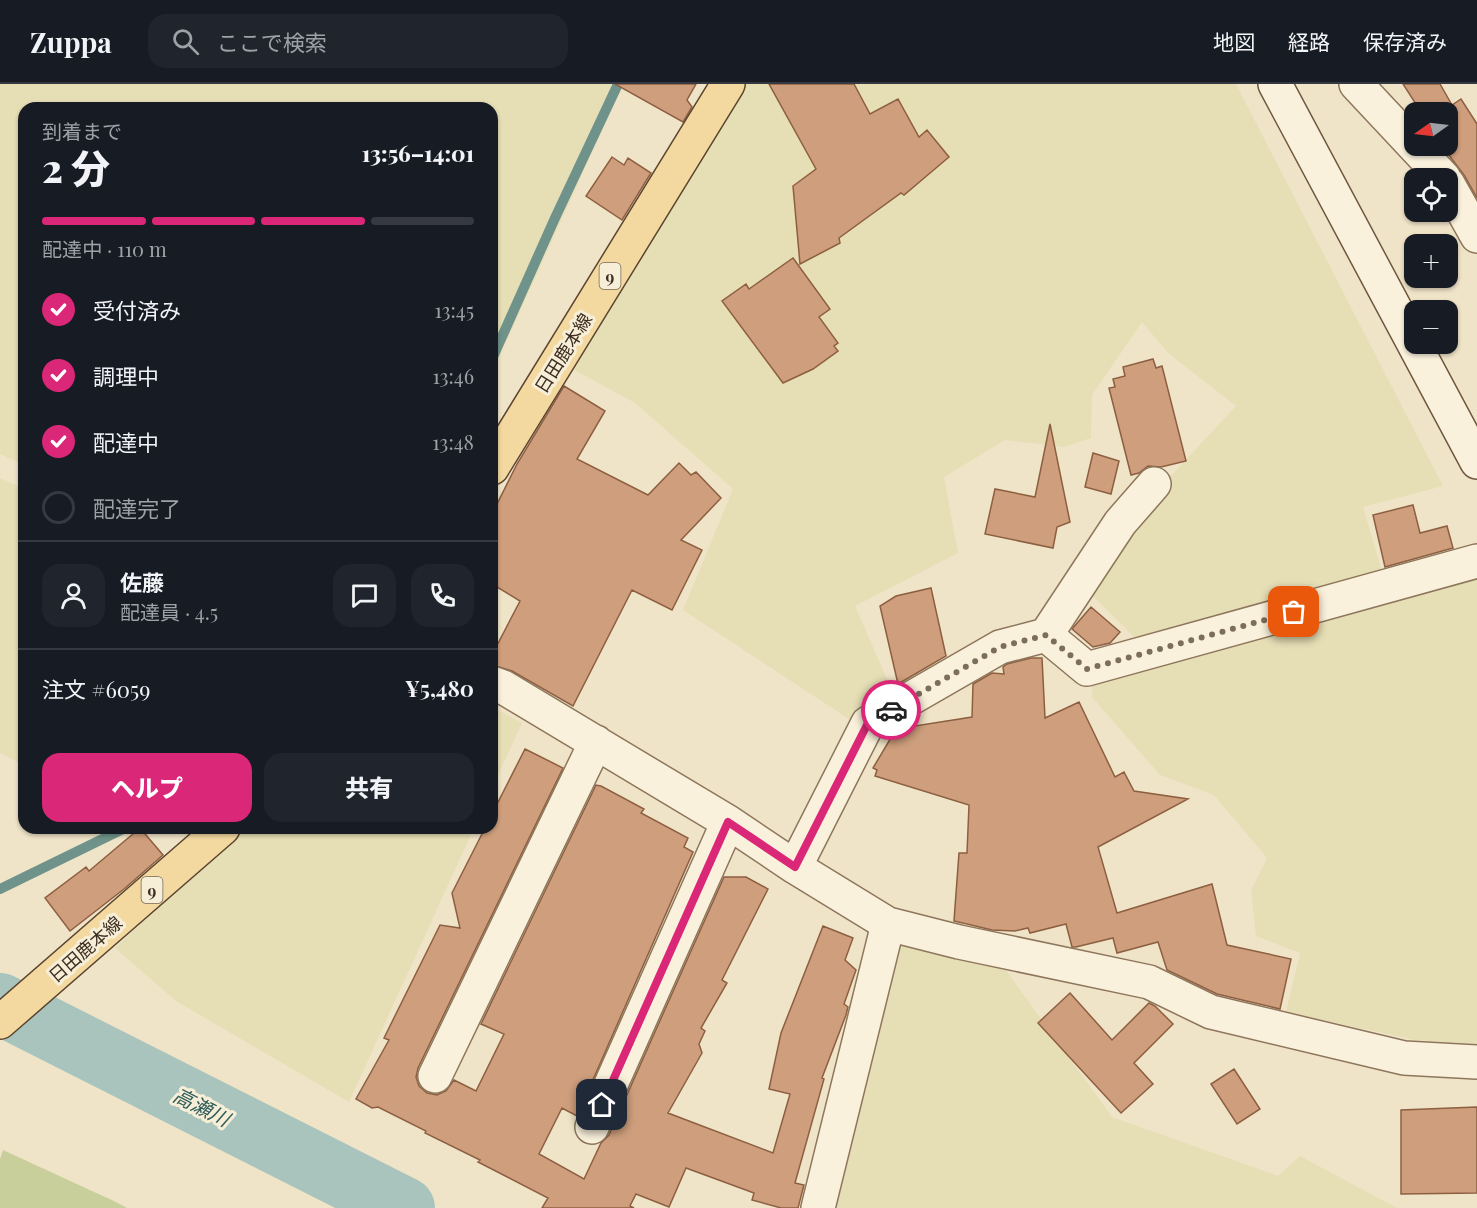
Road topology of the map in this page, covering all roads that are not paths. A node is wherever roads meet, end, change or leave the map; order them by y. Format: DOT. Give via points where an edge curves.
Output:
graph roads {
  1 [pos="728,84"];
  2 [pos="1275,84"];
  3 [pos="1356,84"];
  4 [pos="1435,168"];
  5 [pos="1458,202"];
  6 [pos="1477,236"];
  7 [pos="498,458"];
  8 [pos="1477,462"];
  9 [pos="1154,484"];
  10 [pos="1477,561"];
  11 [pos="1046,635"];
  12 [pos="498,685"];
  13 [pos="596,742"];
  14 [pos="728,822"];
  15 [pos="216,834"];
  16 [pos="795,867"];
  17 [pos="888,924"];
  18 [pos="0,1022"];
  19 [pos="1477,1062"];
  20 [pos="435,1076"];
  21 [pos="592,1127"];
  22 [pos="818,1208"];
  1 -- 7 [label="main road, 日田鹿本線 / 9"];
  2 -- 8 [label="street"];
  3 -- 4 [label="street"];
  5 -- 6 [label="street"];
  9 -- 11 [label="street" via="1119,523"];
  10 -- 11 [label="street" via="1087,669"];
  11 -- 16 [label="street" via="1000,647 868,723"];
  12 -- 13 [label="street"];
  13 -- 14 [label="street"];
  13 -- 20 [label="street"];
  14 -- 16 [label="street"];
  14 -- 21 [label="street"];
  15 -- 18 [label="main road, 日田鹿本線 / 9"];
  16 -- 17 [label="street"];
  17 -- 19 [label="street" via="1149,982 1211,1012 1404,1058"];
  17 -- 22 [label="street"];
}
